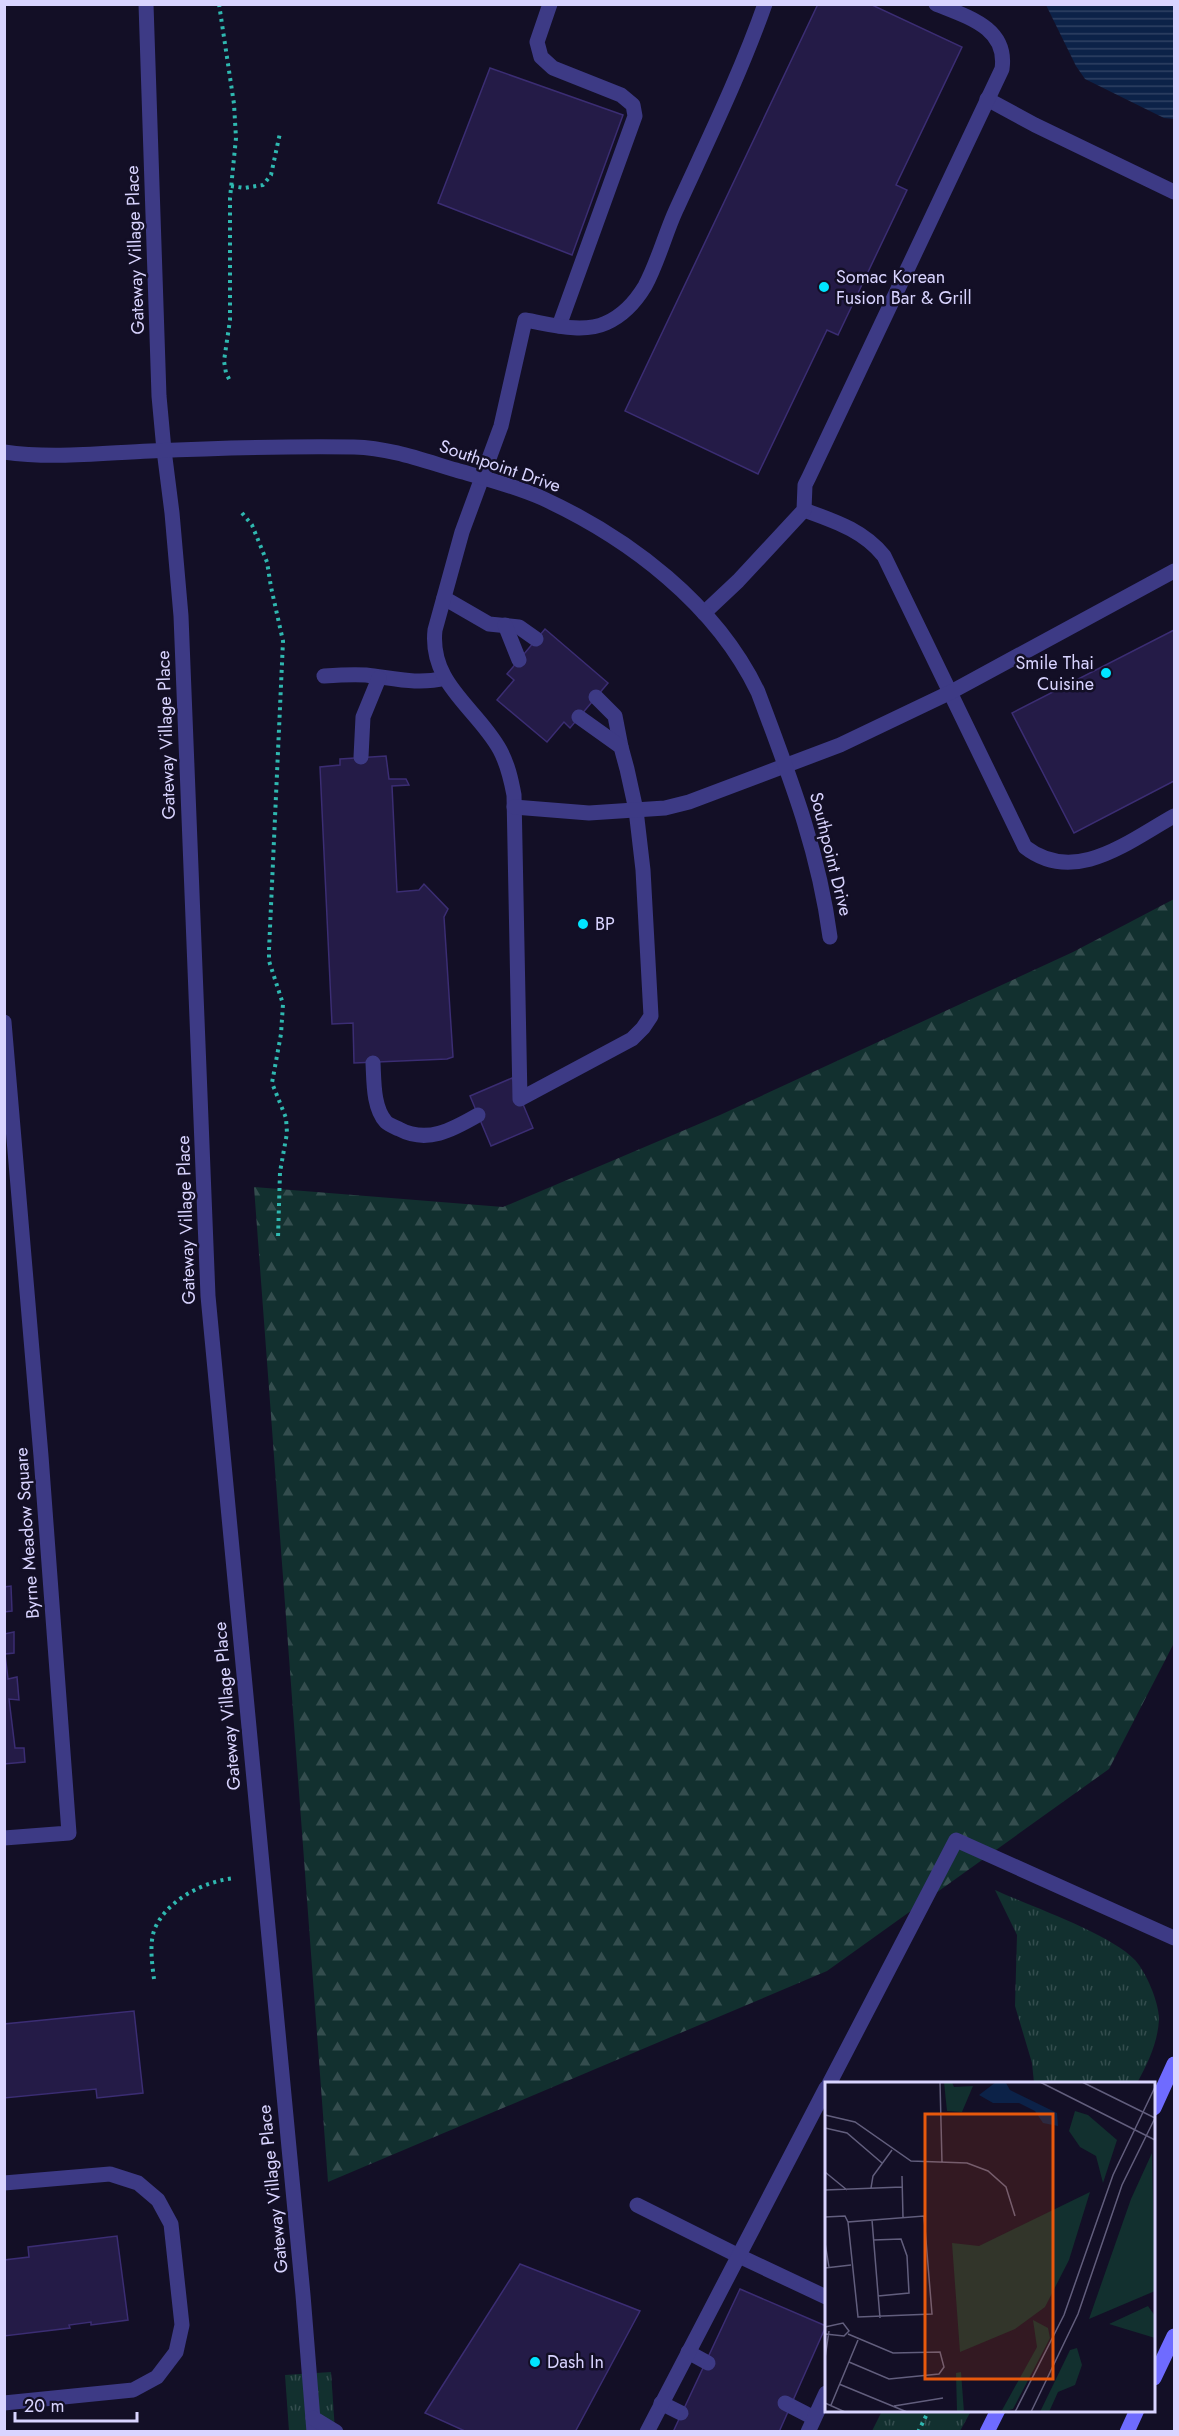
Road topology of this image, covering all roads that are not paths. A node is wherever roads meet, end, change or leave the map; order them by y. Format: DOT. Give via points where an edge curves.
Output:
graph roads {
  1 [pos="146,4"];
  2 [pos="550,4"];
  3 [pos="765,4"];
  4 [pos="936,4"];
  5 [pos="987,99"];
  6 [pos="1174,192"];
  7 [pos="559,326"];
  8 [pos="164,450"];
  9 [pos="4,452"];
  10 [pos="482,477"];
  11 [pos="804,510"];
  12 [pos="1174,571"];
  13 [pos="444,598"];
  14 [pos="704,613"];
  15 [pos="505,625"];
  16 [pos="536,639"];
  17 [pos="519,660"];
  18 [pos="324,676"];
  19 [pos="380,678"];
  20 [pos="445,678"];
  21 [pos="951,692"];
  22 [pos="596,697"];
  23 [pos="579,717"];
  24 [pos="621,747"];
  25 [pos="361,757"];
  26 [pos="785,765"];
  27 [pos="514,807"];
  28 [pos="636,810"];
  29 [pos="1174,816"];
  30 [pos="830,937"];
  31 [pos="4,1022"];
  32 [pos="373,1063"];
  33 [pos="478,1115"];
  34 [pos="4,1838"];
  35 [pos="1174,1938"];
  36 [pos="1174,2064"];
  37 [pos="830,2082"];
  38 [pos="825,2090"];
  39 [pos="1155,2106"];
  40 [pos="4,2183"];
  41 [pos="637,2205"];
  42 [pos="739,2256"];
  43 [pos="825,2297"];
  44 [pos="1174,2336"];
  45 [pos="688,2352"];
  46 [pos="708,2363"];
  47 [pos="1155,2376"];
  48 [pos="825,2395"];
  49 [pos="4,2403"];
  50 [pos="661,2403"];
  51 [pos="785,2403"];
  52 [pos="997,2412"];
  53 [pos="1136,2412"];
  54 [pos="681,2413"];
  55 [pos="314,2425"];
  56 [pos="811,2425"];
  57 [pos="336,2432"];
  58 [pos="647,2432"];
  59 [pos="987,2432"];
  60 [pos="1126,2432"];
  1 -- 8 [label="street, Gateway Village Place"];
  2 -- 7 [label="street" via="537,42 542,57 553,68 621,95 633,105 635,116"];
  3 -- 7 [label="street" via="739,73 645,285 632,303 606,324"];
  4 -- 5 [label="street" via="984,27 1000,43 1002,69"];
  5 -- 6 [label="street"];
  5 -- 11 [label="street" via="808,477"];
  7 -- 10 [label="street" via="525,320 501,426"];
  8 -- 9 [label="street, Southpoint Drive" via="87,454"];
  8 -- 10 [label="street, Southpoint Drive" via="356,447 390,451"];
  8 -- 55 [label="street, Gateway Village Place" via="181,616 208,1296"];
  10 -- 13 [label="street"];
  10 -- 14 [label="street, Southpoint Drive" via="540,497 579,517 654,568"];
  11 -- 14 [label="street"];
  11 -- 21 [label="street" via="862,534 879,550"];
  12 -- 21 [label="street"];
  13 -- 15 [label="street" via="489,624"];
  13 -- 20 [label="street" via="434,641 437,664"];
  14 -- 26 [label="street, Southpoint Drive" via="748,671"];
  15 -- 16 [label="street" via="519,627"];
  15 -- 17 [label="street"];
  18 -- 19 [label="street" via="355,674"];
  19 -- 20 [label="street"];
  19 -- 25 [label="street" via="363,717"];
  20 -- 27 [label="street" via="499,748 511,775"];
  21 -- 26 [label="street" via="840,745"];
  21 -- 29 [label="street" via="1025,847 1037,857 1052,862 1083,862"];
  22 -- 24 [label="street" via="615,716"];
  23 -- 24 [label="street"];
  24 -- 28 [label="street"];
  26 -- 28 [label="street" via="689,802"];
  26 -- 30 [label="street, Southpoint Drive" via="811,839"];
  27 -- 28 [label="street" via="589,813"];
  27 -- 28 [label="street" via="520,1099 632,1039 651,1016 644,870"];
  31 -- 34 [label="street, Byrne Meadow Square" via="69,1833"];
  32 -- 33 [label="street" via="378,1105 386,1122 401,1130 417,1136 435,1135 453,1130"];
  35 -- 37 [label="street" via="956,1840"];
  36 -- 39 [label="main road"];
  38 -- 42 [label="street"];
  40 -- 49 [label="street" via="110,2174 138,2183 158,2200 171,2224 182,2325 176,2352 157,2377 133,2390"];
  41 -- 42 [label="street"];
  42 -- 43 [label="street"];
  42 -- 45 [label="street"];
  44 -- 47 [label="main road"];
  45 -- 46 [label="street"];
  45 -- 50 [label="street"];
  48 -- 56 [label="street"];
  50 -- 54 [label="street"];
  50 -- 58 [label="street"];
  51 -- 56 [label="street"];
  52 -- 59 [label="main road"];
  53 -- 60 [label="main road"];
  55 -- 57 [label="street"];
}
